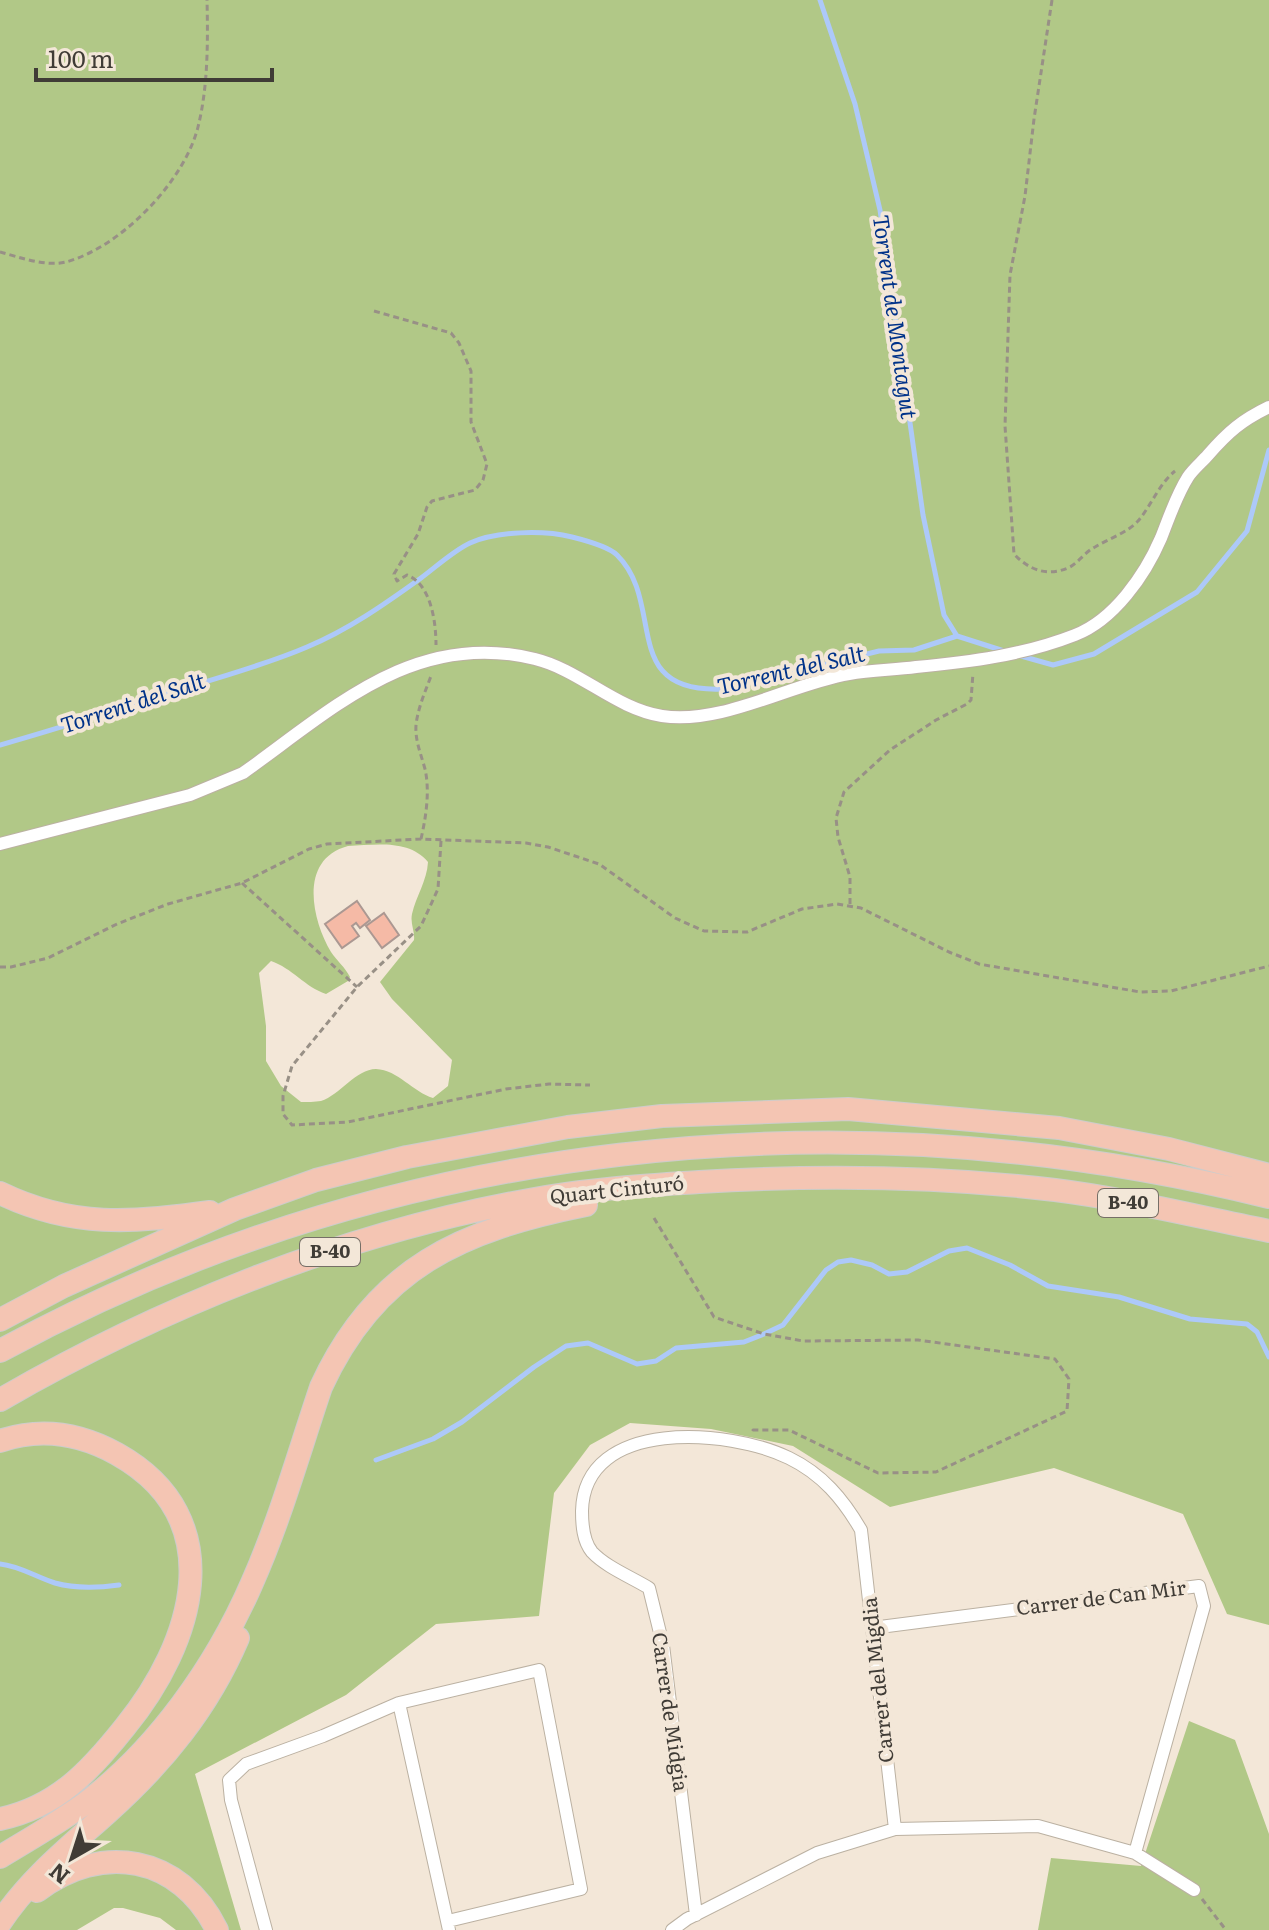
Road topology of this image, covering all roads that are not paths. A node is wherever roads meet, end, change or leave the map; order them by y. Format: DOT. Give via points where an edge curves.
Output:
graph roads {
  1 [pos="1269,407"];
  2 [pos="0,844"];
  3 [pos="1269,1175"];
  4 [pos="684,1183"];
  5 [pos="0,1193"];
  6 [pos="1269,1197"];
  7 [pos="235,1209"];
  8 [pos="1269,1231"];
  9 [pos="0,1320"];
  10 [pos="0,1351"];
  11 [pos="0,1400"];
  12 [pos="0,1441"];
  13 [pos="861,1530"];
  14 [pos="252,1583"];
  15 [pos="872,1628"];
  16 [pos="399,1703"];
  17 [pos="0,1819"];
  18 [pos="895,1829"];
  19 [pos="1135,1853"];
  20 [pos="0,1857"];
  21 [pos="1194,1890"];
  22 [pos="696,1915"];
  23 [pos="0,1923"];
  24 [pos="448,1926"];
  25 [pos="0,1929"];
  26 [pos="217,1930"];
  27 [pos="266,1930"];
  28 [pos="672,1930"];
  1 -- 2 [label="street" via="1225,434 1189,476 1148,565 1102,622 1077,635 998,658 846,674 687,716 646,712 535,659 461,653 386,674 220,784"];
  3 -- 7 [label="highway" via="1059,1128 848,1109 662,1116 568,1127 407,1157 316,1180"];
  4 -- 8 [label="highway, Quart Cinturó / B-40" via="917,1178 1073,1193"];
  4 -- 11 [label="highway, Quart Cinturó / B-40" via="619,1186 527,1200 336,1250 190,1304"];
  4 -- 14 [label="highway" via="527,1217 473,1236 417,1267 383,1295 335,1356"];
  5 -- 7 [label="highway" via="58,1215 95,1221 156,1220"];
  6 -- 10 [label="highway, Quart Cinturó / B-40" via="1135,1168 969,1147 802,1142 647,1150 513,1169 320,1216 170,1269"];
  7 -- 9 [label="highway"];
  12 -- 17 [label="highway" via="23,1433 65,1434 130,1461 165,1495 177,1517 188,1543 191,1593 176,1646 157,1683 110,1747 60,1794 37,1809"];
  13 -- 15 [label="street, Carrer del Migdia"];
  13 -- 22 [label="street, Carrer de Midgia" via="845,1501 816,1474 790,1458 727,1438 664,1439 622,1448 592,1475 582,1498 583,1536 592,1552 649,1588 663,1645"];
  14 -- 20 [label="highway" via="219,1648 147,1745 84,1803"];
  14 -- 23 [label="highway" via="247,1619 194,1719 147,1776 25,1887"];
  15 -- 18 [label="street, Carrer del Migdia"];
  15 -- 19 [label="street, Carrer de Can Mir" via="1199,1586 1204,1606"];
  16 -- 24 [label="street"];
  16 -- 24 [label="street" via="539,1670 581,1889"];
  16 -- 27 [label="street" via="246,1764 229,1780"];
  18 -- 19 [label="street" via="1038,1826"];
  18 -- 22 [label="street" via="817,1853"];
  19 -- 21 [label="street"];
  22 -- 28 [label="street"];
  25 -- 26 [label="highway" via="54,1878 84,1865 121,1862 142,1864 179,1882"];
}
